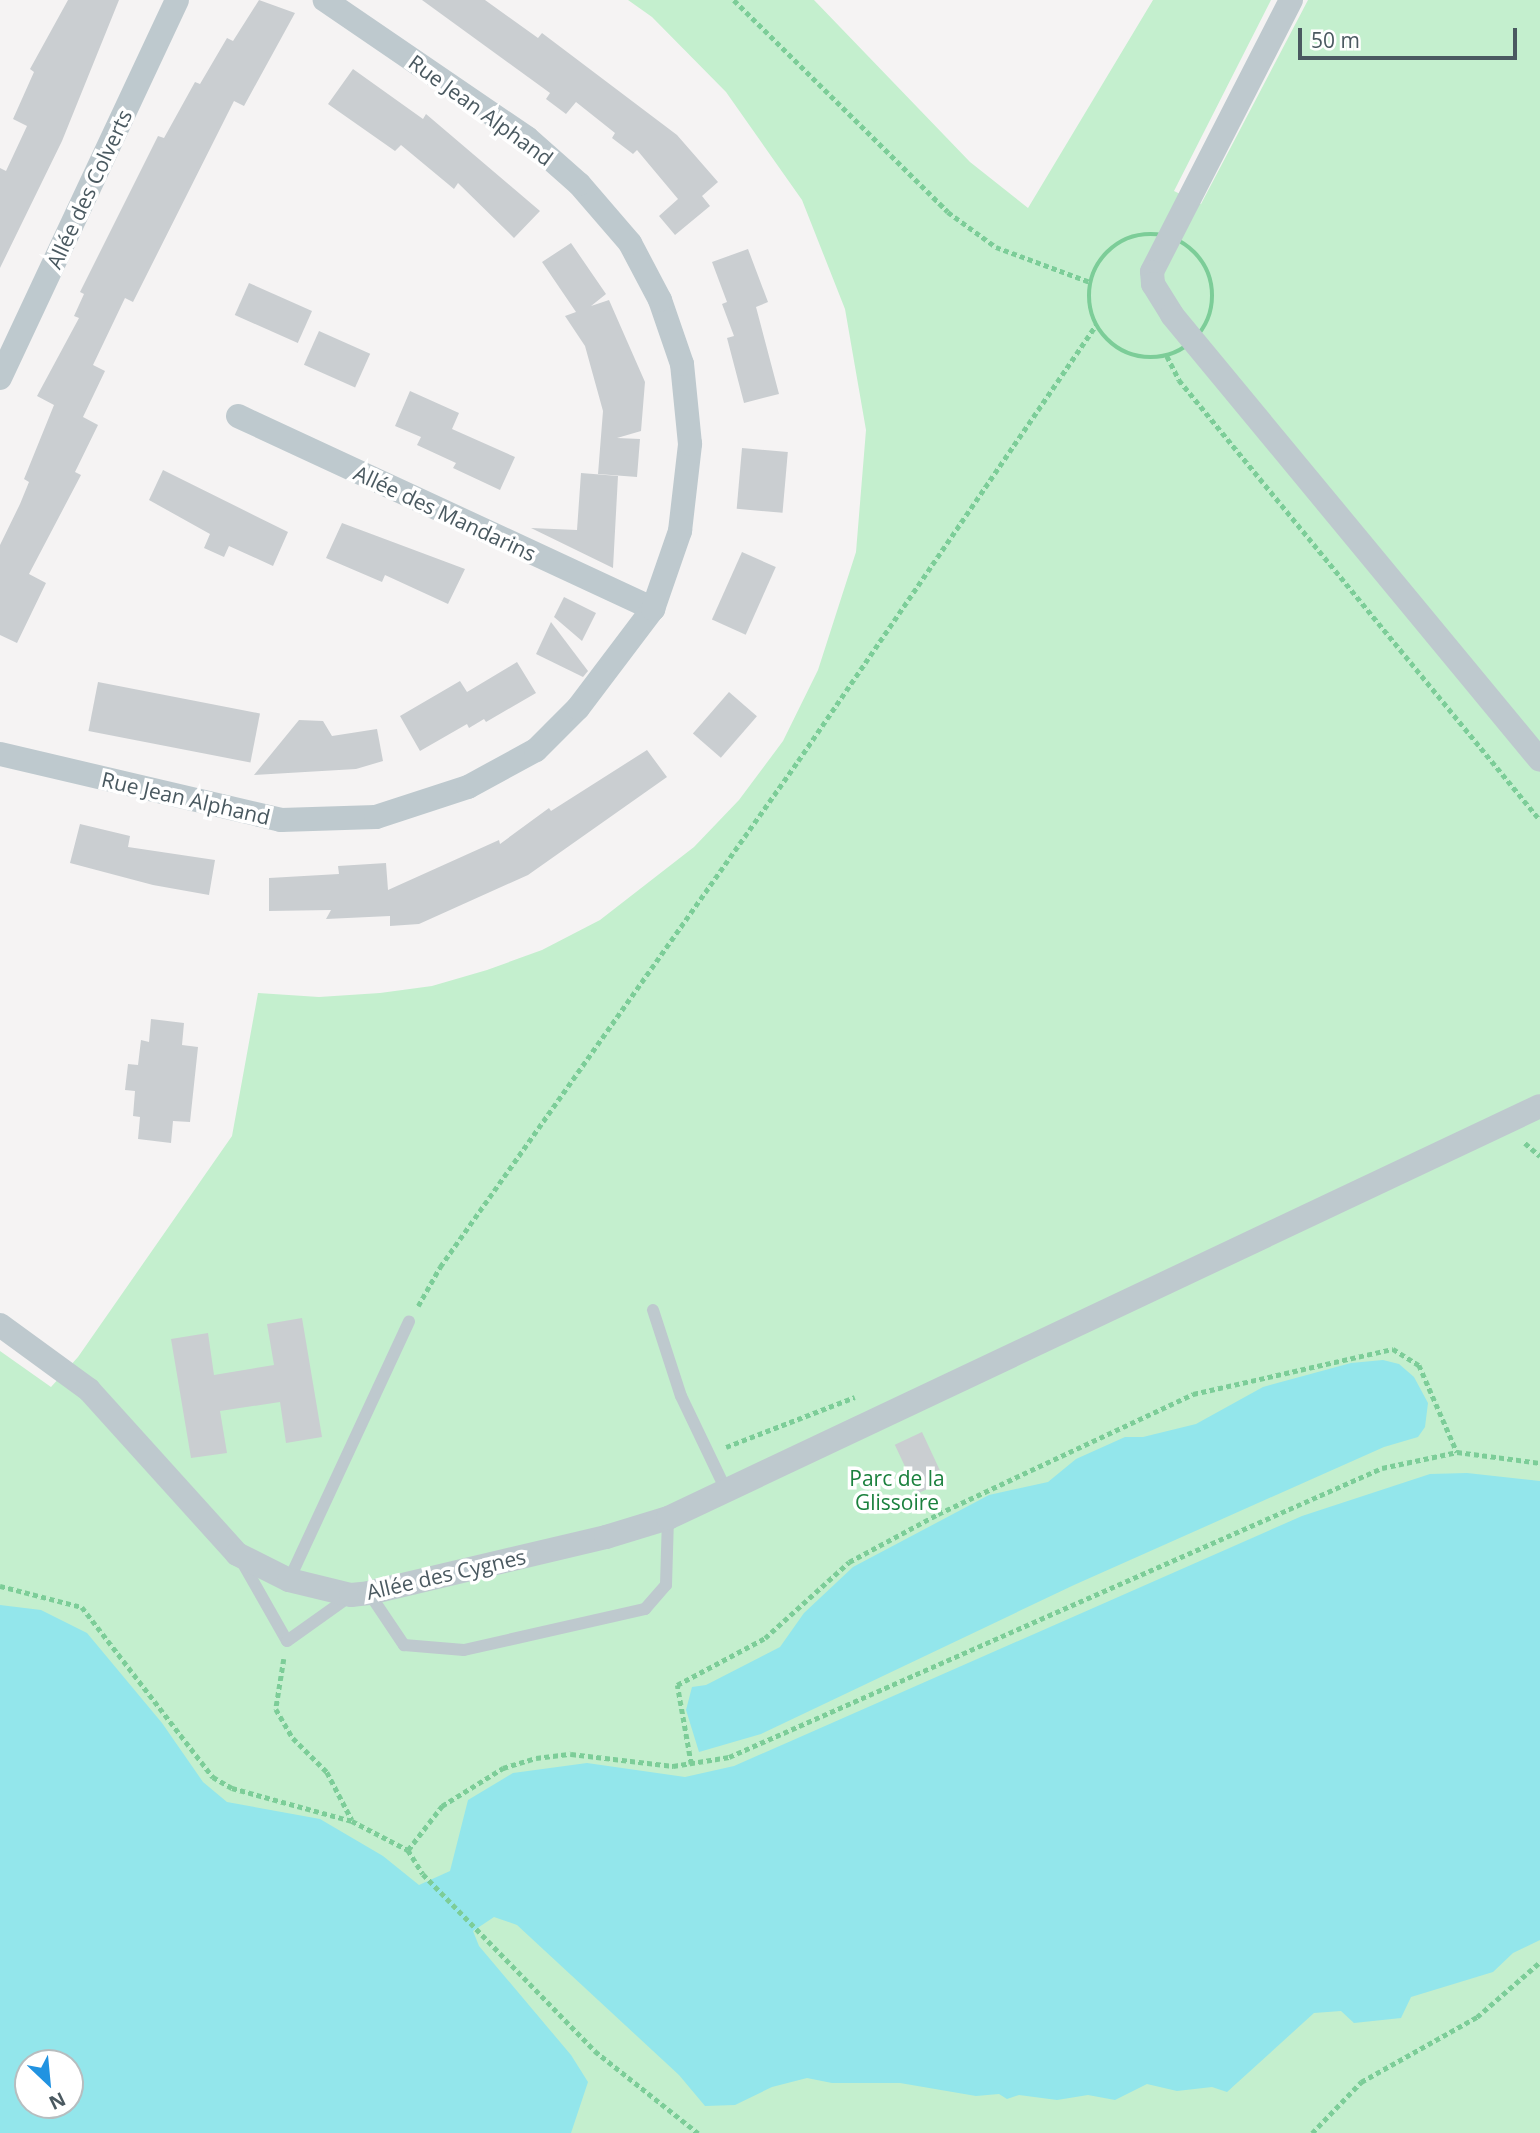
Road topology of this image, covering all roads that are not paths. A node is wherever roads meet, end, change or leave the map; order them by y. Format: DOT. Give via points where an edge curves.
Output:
graph roads {
  1 [pos="177,0"];
  2 [pos="325,0"];
  3 [pos="1291,0"];
  4 [pos="0,378"];
  5 [pos="238,416"];
  6 [pos="653,609"];
  7 [pos="0,754"];
  8 [pos="1540,760"];
  9 [pos="1540,1107"];
  10 [pos="653,1310"];
  11 [pos="409,1322"];
  12 [pos="0,1325"];
  13 [pos="726,1490"];
  14 [pos="668,1518"];
  15 [pos="237,1554"];
  16 [pos="289,1580"];
  17 [pos="360,1594"];
  1 -- 4 [label="street, Allée des Colverts"];
  2 -- 6 [label="street, Rue Jean Alphand" via="527,138 579,184 630,243 660,300 682,364 690,444 680,531"];
  3 -- 8 [label="street" via="1152,272 1153,284 1186,333"];
  5 -- 6 [label="street, Allée des Mandarins"];
  6 -- 7 [label="street, Rue Jean Alphand" via="578,708 536,750 468,787 376,817 281,820"];
  9 -- 13 [label="street, Allée des Cygnes"];
  10 -- 13 [label="lane" via="681,1396"];
  11 -- 16 [label="lane"];
  12 -- 15 [label="street, Allée des Cygnes" via="89,1390"];
  13 -- 14 [label="street, Allée des Cygnes"];
  14 -- 17 [label="street, Allée des Cygnes" via="607,1537"];
  14 -- 17 [label="lane" via="666,1585 645,1609 464,1650 404,1645"];
  15 -- 16 [label="street, Allée des Cygnes"];
  15 -- 17 [label="lane" via="287,1641"];
  16 -- 17 [label="street, Allée des Cygnes"];
}
